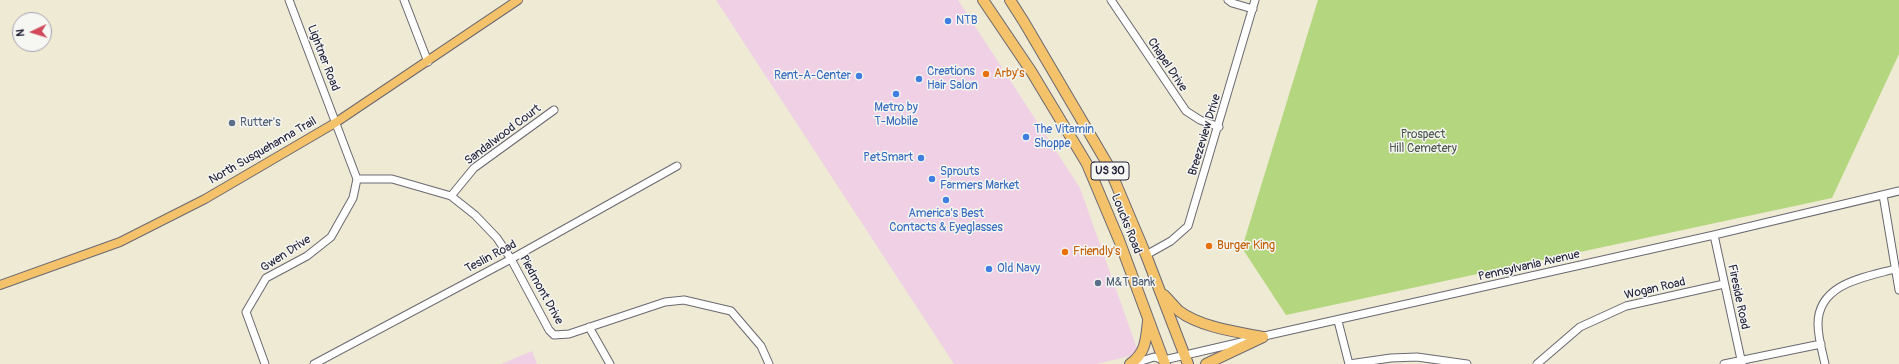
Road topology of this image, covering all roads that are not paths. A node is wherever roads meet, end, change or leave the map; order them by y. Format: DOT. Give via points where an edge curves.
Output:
graph roads {
  1 [pos="289,0"];
  2 [pos="404,0"];
  3 [pos="516,0"];
  4 [pos="983,0"];
  5 [pos="1010,0"];
  6 [pos="1111,0"];
  7 [pos="1228,0"];
  8 [pos="1255,0"];
  9 [pos="1253,9"];
  10 [pos="428,62"];
  11 [pos="554,110"];
  12 [pos="336,123"];
  13 [pos="1219,127"];
  14 [pos="677,166"];
  15 [pos="358,179"];
  16 [pos="1899,191"];
  17 [pos="1883,195"];
  18 [pos="451,196"];
  19 [pos="1714,235"];
  20 [pos="1146,255"];
  21 [pos="511,258"];
  22 [pos="1895,269"];
  23 [pos="0,284"];
  24 [pos="1724,284"];
  25 [pos="1160,290"];
  26 [pos="1899,290"];
  27 [pos="1148,319"];
  28 [pos="1338,320"];
  29 [pos="589,327"];
  30 [pos="1262,337"];
  31 [pos="1821,344"];
  32 [pos="1187,360"];
  33 [pos="1741,362"];
  34 [pos="1163,363"];
  35 [pos="265,364"];
  36 [pos="314,364"];
  37 [pos="610,364"];
  38 [pos="769,364"];
  39 [pos="1130,364"];
  40 [pos="1206,364"];
  41 [pos="1349,364"];
  42 [pos="1467,364"];
  43 [pos="1537,364"];
  44 [pos="1724,364"];
  45 [pos="1825,364"];
  1 -- 12 [label="street, Lightner Road"];
  2 -- 10 [label="street"];
  3 -- 10 [label="main road, North Susquehanna Trail"];
  4 -- 27 [label="highway, Loucks Road / US 30" via="1031,71 1087,164"];
  5 -- 20 [label="highway, Loucks Road / US 30" via="1108,165"];
  6 -- 13 [label="street, Chapel Drive" via="1186,111"];
  7 -- 9 [label="street"];
  8 -- 9 [label="street, Breezeview Drive"];
  9 -- 13 [label="street, Breezeview Drive"];
  10 -- 12 [label="main road, North Susquehanna Trail"];
  11 -- 18 [label="street, Sandalwood Court" via="474,168"];
  12 -- 15 [label="street"];
  12 -- 23 [label="main road, North Susquehanna Trail" via="230,186 120,242"];
  13 -- 20 [label="street, Breezeview Drive" via="1188,226 1171,241"];
  14 -- 21 [label="street, Teslin Road"];
  15 -- 18 [label="street, Piedmont Drive" via="392,179"];
  15 -- 35 [label="street, Gwen Drive" via="353,198 331,237 307,256 266,278 246,312"];
  16 -- 17 [label="street, Pennsylvania Avenue"];
  17 -- 19 [label="street, Pennsylvania Avenue"];
  17 -- 22 [label="street"];
  18 -- 21 [label="street, Piedmont Drive" via="475,215 497,238"];
  19 -- 24 [label="street, Fireside Road"];
  19 -- 28 [label="street, Pennsylvania Avenue"];
  20 -- 25 [label="highway, Loucks Road / US 30"];
  21 -- 29 [label="street, Piedmont Drive" via="554,335 569,334"];
  21 -- 36 [label="street, Teslin Road"];
  22 -- 26 [label="street"];
  22 -- 31 [label="street" via="1842,285 1829,296 1818,323"];
  24 -- 33 [label="street, Fireside Road"];
  24 -- 43 [label="street, Wogan Road" via="1626,306 1580,327"];
  25 -- 30 [label="highway" via="1179,311 1194,319"];
  25 -- 32 [label="highway, Loucks Road / US 30"];
  27 -- 34 [label="highway, Loucks Road / US 30"];
  27 -- 39 [label="highway" via="1144,348 1139,358"];
  28 -- 30 [label="street, Pennsylvania Avenue"];
  28 -- 41 [label="street"];
  29 -- 37 [label="street"];
  29 -- 38 [label="street" via="665,302 684,300 731,311 761,346"];
  30 -- 32 [label="street, Pennsylvania Avenue"];
  30 -- 40 [label="highway"];
  31 -- 33 [label="street"];
  31 -- 45 [label="street"];
  32 -- 34 [label="street, Pennsylvania Avenue"];
  33 -- 44 [label="street"];
  34 -- 39 [label="street, Pennsylvania Avenue" via="1154,357"];
  41 -- 42 [label="street" via="1417,357"];
}
